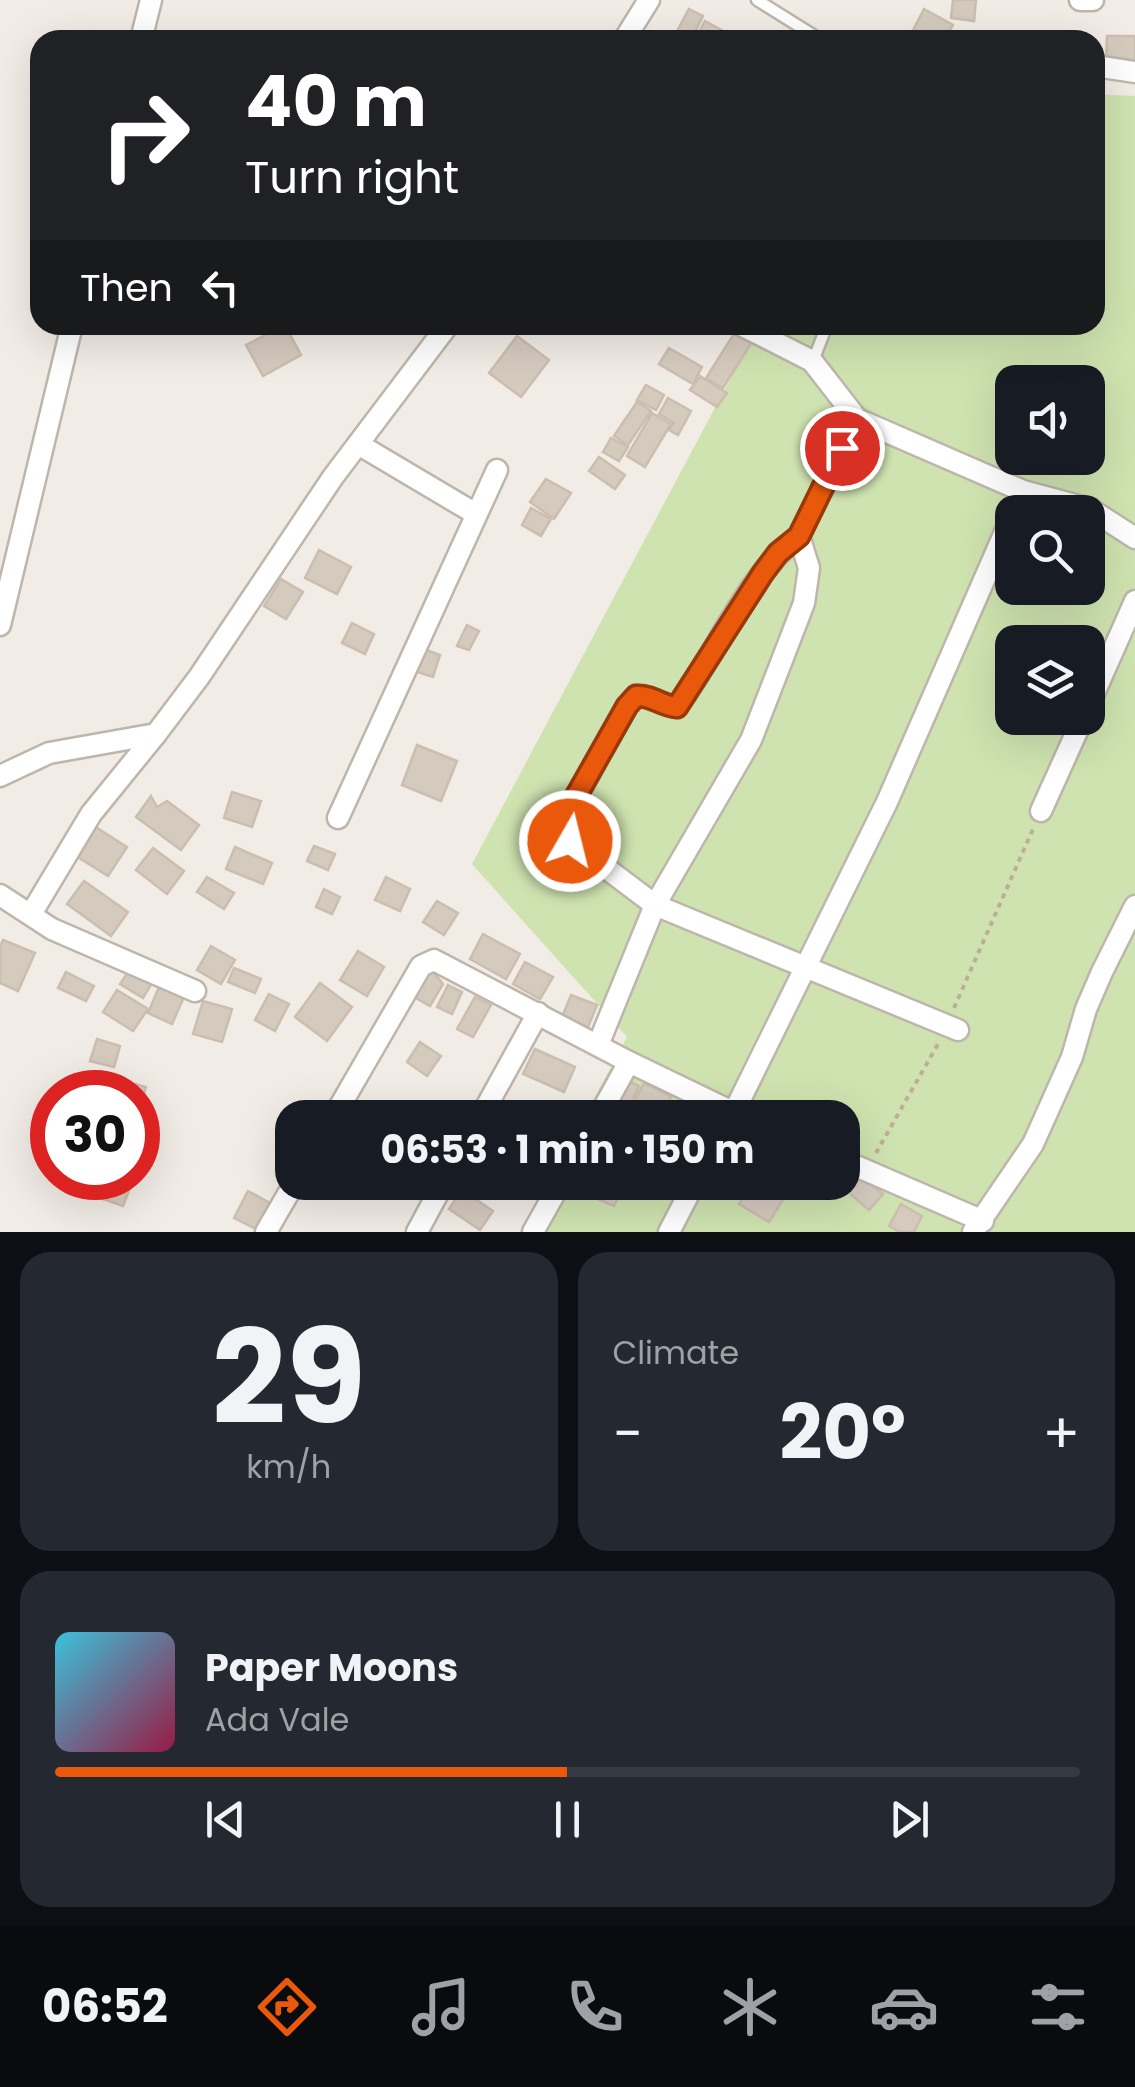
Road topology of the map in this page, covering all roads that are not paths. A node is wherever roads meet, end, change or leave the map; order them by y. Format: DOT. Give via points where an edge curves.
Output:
graph roads {
  1 [pos="151,0"];
  2 [pos="649,0"];
  3 [pos="756,0"];
  4 [pos="1080,0"];
  5 [pos="1093,0"];
  6 [pos="144,30"];
  7 [pos="630,30"];
  8 [pos="805,30"];
  9 [pos="1105,68"];
  10 [pos="1135,72"];
  11 [pos="70,335"];
  12 [pos="440,335"];
  13 [pos="760,335"];
  14 [pos="823,335"];
  15 [pos="812,361"];
  16 [pos="857,419"];
  17 [pos="358,444"];
  18 [pos="497,470"];
  19 [pos="1023,491"];
  20 [pos="1021,495"];
  21 [pos="476,514"];
  22 [pos="799,536"];
  23 [pos="1135,538"];
  24 [pos="995,555"];
  25 [pos="1135,601"];
  26 [pos="0,625"];
  27 [pos="1105,669"];
  28 [pos="156,734"];
  29 [pos="1075,735"];
  30 [pos="0,776"];
  31 [pos="1041,811"];
  32 [pos="338,818"];
  33 [pos="0,895"];
  34 [pos="656,904"];
  35 [pos="1135,906"];
  36 [pos="31,914"];
  37 [pos="806,965"];
  38 [pos="195,991"];
  39 [pos="538,1014"];
  40 [pos="952,1028"];
  41 [pos="598,1045"];
  42 [pos="630,1062"];
  43 [pos="343,1100"];
  44 [pos="490,1100"];
  45 [pos="608,1100"];
  46 [pos="705,1100"];
  47 [pos="743,1100"];
  48 [pos="860,1168"];
  49 [pos="285,1200"];
  50 [pos="434,1200"];
  51 [pos="551,1200"];
  52 [pos="686,1200"];
  53 [pos="978,1227"];
  54 [pos="266,1232"];
  55 [pos="417,1232"];
  56 [pos="533,1232"];
  57 [pos="669,1232"];
  1 -- 6 [label="street"];
  2 -- 7 [label="street"];
  3 -- 8 [label="lane"];
  4 -- 5 [label="street"];
  9 -- 10 [label="street"];
  11 -- 26 [label="street"];
  12 -- 17 [label="street"];
  13 -- 15 [label="street"];
  14 -- 15 [label="lane"];
  15 -- 16 [label="street"];
  16 -- 19 [label="street"];
  16 -- 22 [label="street"];
  17 -- 21 [label="street"];
  17 -- 28 [label="street"];
  18 -- 21 [label="street"];
  19 -- 20 [label="street"];
  19 -- 23 [label="street" via="1090,510"];
  21 -- 32 [label="street"];
  22 -- 34 [label="street" via="809,568 804,603 772,686 751,740"];
  22 -- 34 [label="street" via="758,580 677,707 649,695 627,706 566,814 562,829 570,841"];
  24 -- 37 [label="street" via="887,802"];
  25 -- 27 [label="street"];
  28 -- 30 [label="street" via="48,753"];
  28 -- 36 [label="street" via="91,814"];
  29 -- 31 [label="street"];
  33 -- 36 [label="street"];
  34 -- 37 [label="street"];
  34 -- 41 [label="street"];
  35 -- 53 [label="street" via="1033,1144"];
  36 -- 38 [label="street" via="78,942"];
  37 -- 40 [label="street"];
  37 -- 47 [label="street"];
  39 -- 41 [label="street"];
  39 -- 43 [label="street" via="428,960"];
  39 -- 44 [label="street"];
  41 -- 42 [label="street"];
  42 -- 45 [label="street"];
  42 -- 46 [label="street"];
  48 -- 53 [label="street"];
  49 -- 54 [label="street"];
  50 -- 55 [label="street"];
  51 -- 56 [label="street"];
  52 -- 57 [label="street"];
}
